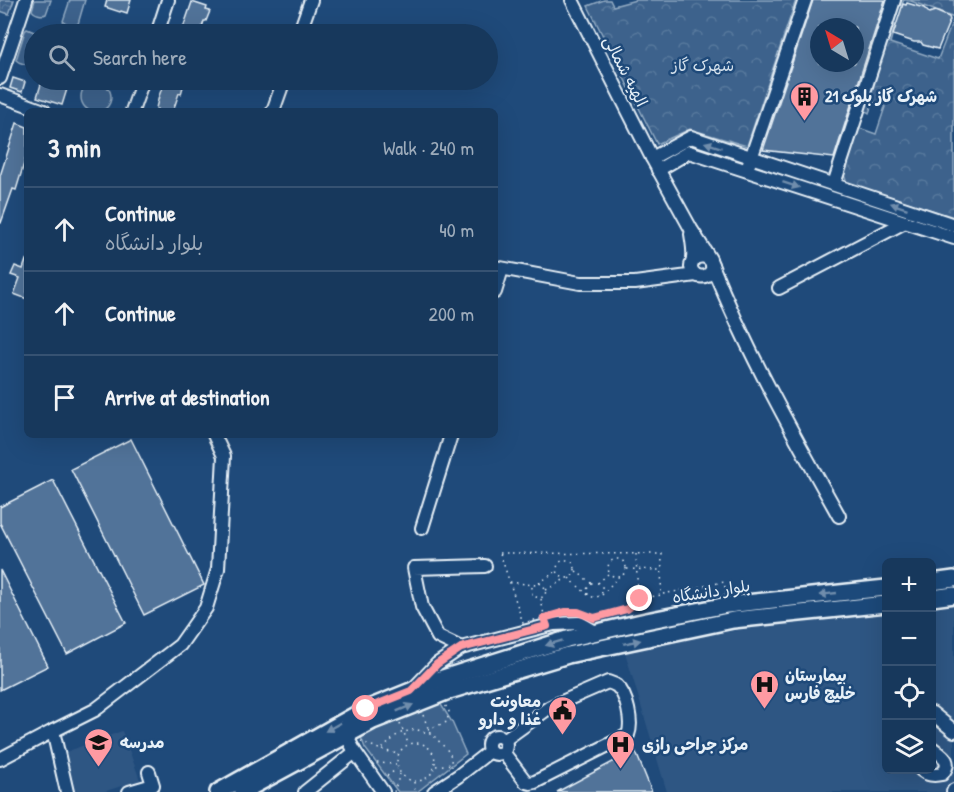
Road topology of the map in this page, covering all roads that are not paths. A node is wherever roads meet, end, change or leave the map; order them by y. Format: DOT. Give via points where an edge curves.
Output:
graph roads {
  1 [pos="26,0"];
  2 [pos="168,0"];
  3 [pos="311,0"];
  4 [pos="572,0"];
  5 [pos="805,0"];
  6 [pos="894,0"];
  7 [pos="160,24"];
  8 [pos="303,24"];
  9 [pos="0,78"];
  10 [pos="139,90"];
  11 [pos="280,90"];
  12 [pos="0,95"];
  13 [pos="36,108"];
  14 [pos="133,108"];
  15 [pos="274,108"];
  16 [pos="751,157"];
  17 [pos="652,158"];
  18 [pos="658,170"];
  19 [pos="747,171"];
  20 [pos="834,184"];
  21 [pos="905,222"];
  22 [pos="954,225"];
  23 [pos="691,229"];
  24 [pos="954,238"];
  25 [pos="711,262"];
  26 [pos="499,268"];
  27 [pos="695,269"];
  28 [pos="779,288"];
  29 [pos="725,297"];
  30 [pos="215,438"];
  31 [pos="450,438"];
  32 [pos="839,516"];
  33 [pos="422,528"];
  34 [pos="485,566"];
  35 [pos="954,579"];
  36 [pos="936,581"];
  37 [pos="882,588"];
  38 [pos="954,595"];
  39 [pos="936,597"];
  40 [pos="882,604"];
  41 [pos="595,632"];
  42 [pos="461,648"];
  43 [pos="411,691"];
  44 [pos="936,716"];
  45 [pos="954,730"];
  46 [pos="53,731"];
  47 [pos="346,735"];
  48 [pos="499,748"];
  49 [pos="936,751"];
  50 [pos="355,752"];
  51 [pos="0,759"];
  52 [pos="149,772"];
  53 [pos="928,774"];
  54 [pos="380,788"];
  55 [pos="67,792"];
  56 [pos="129,792"];
  57 [pos="218,792"];
  58 [pos="242,792"];
  59 [pos="305,792"];
  60 [pos="434,792"];
  1 -- 9 [label="street"];
  2 -- 7 [label="street"];
  3 -- 8 [label="street"];
  4 -- 17 [label="street, الهیه شمالی"];
  5 -- 16 [label="street"];
  6 -- 20 [label="street"];
  10 -- 14 [label="street"];
  11 -- 15 [label="street"];
  12 -- 13 [label="street"];
  16 -- 17 [label="street, one-way" via="691,137"];
  16 -- 19 [label="street"];
  16 -- 20 [label="street"];
  17 -- 18 [label="street, الهیه شمالی"];
  18 -- 19 [label="street" via="689,152"];
  18 -- 23 [label="street, الهیه شمالی"];
  19 -- 21 [label="street, one-way"];
  22 -- 20 [label="street, one-way"];
  21 -- 24 [label="street"];
  21 -- 28 [label="street"];
  23 -- 25 [label="street, الهیه شمالی"];
  23 -- 27 [label="street"];
  25 -- 27 [label="street" via="699,256"];
  25 -- 27 [label="street" via="708,275"];
  25 -- 29 [label="street, الهیه شمالی"];
  26 -- 27 [label="street" via="580,283 635,283"];
  27 -- 29 [label="street"];
  29 -- 32 [label="street"];
  30 -- 46 [label="street" via="224,456 218,569 206,608 180,645 95,710"];
  31 -- 33 [label="street"];
  34 -- 42 [label="street" via="414,568 422,607 438,637"];
  35 -- 36 [label="main road"];
  37 -- 41 [label="main road, بلوار دانشگاه, one-way" via="727,605"];
  38 -- 39 [label="main road"];
  47 -- 40 [label="main road, بلوار دانشگاه, one-way" via="445,692 568,655 733,620"];
  41 -- 42 [label="street" via="580,622 554,624"];
  41 -- 43 [label="main road, بلوار دانشگاه, one-way"];
  42 -- 43 [label="street" via="437,664"];
  43 -- 57 [label="main road, بلوار دانشگاه, one-way" via="366,709"];
  44 -- 45 [label="street"];
  46 -- 51 [label="street"];
  46 -- 55 [label="street"];
  47 -- 50 [label="street"];
  47 -- 58 [label="main road, بلوار دانشگاه"];
  48 -- 48 [label="street" via="526,782 536,782 628,735 630,724 623,694 608,682 550,707"];
  48 -- 60 [label="street"];
  49 -- 53 [label="street" via="946,761 946,770 942,774"];
  50 -- 54 [label="street"];
  50 -- 59 [label="street"];
  52 -- 56 [label="street" via="153,785"];
}
